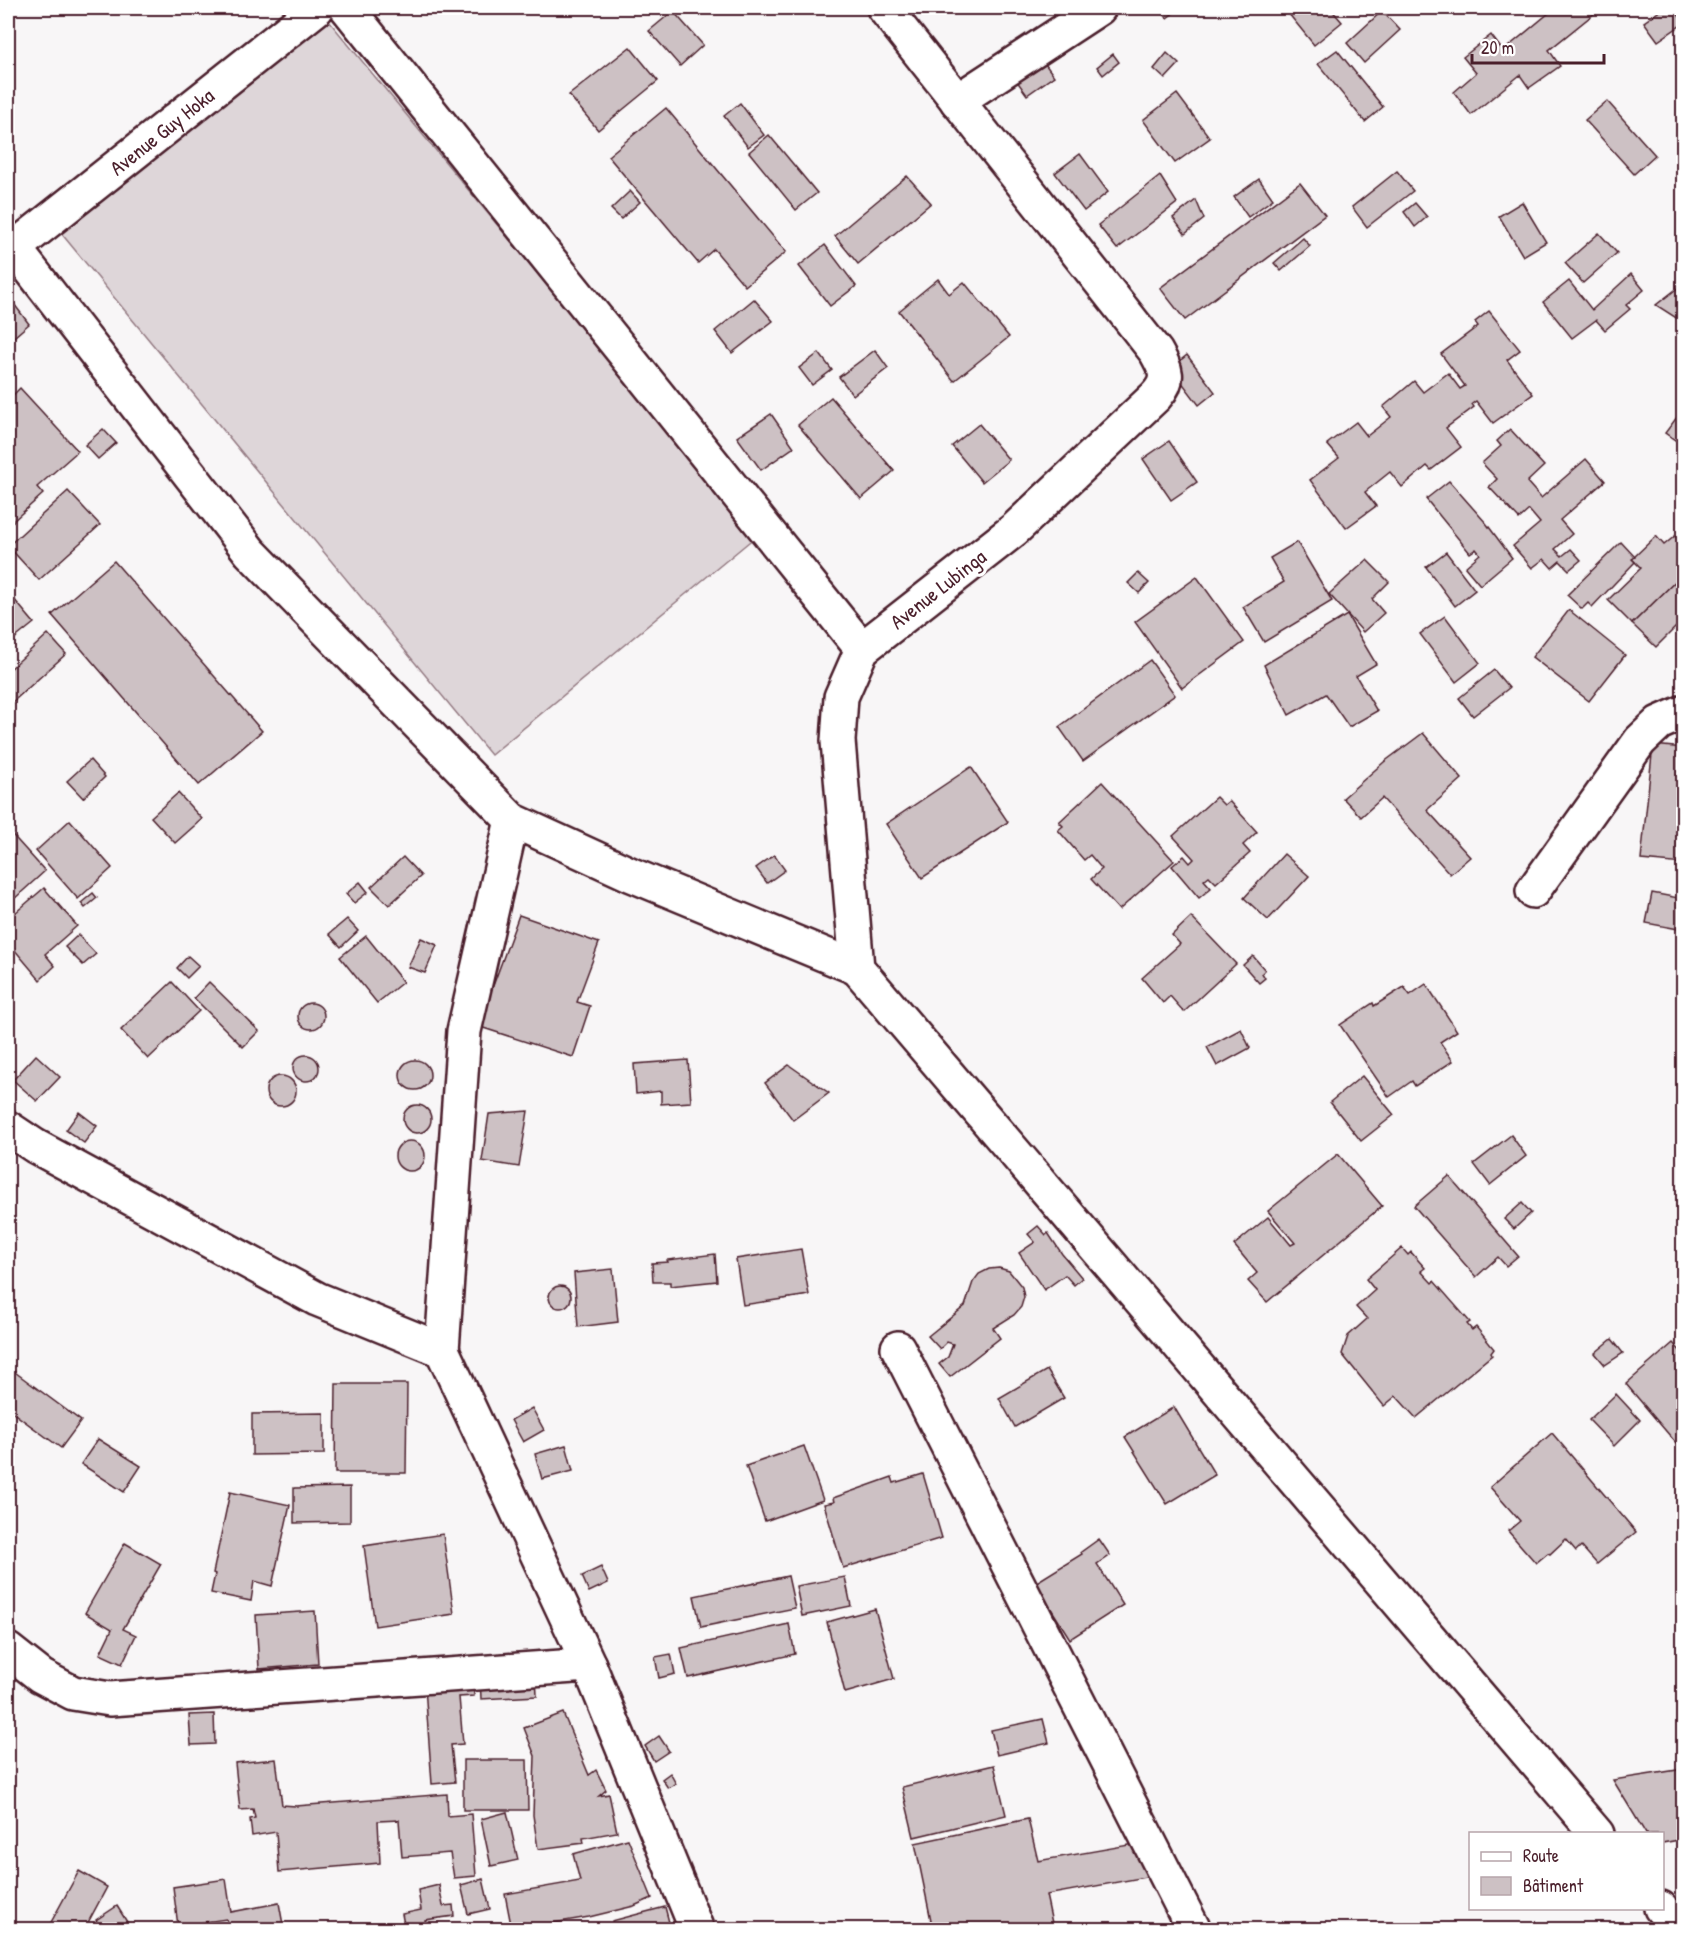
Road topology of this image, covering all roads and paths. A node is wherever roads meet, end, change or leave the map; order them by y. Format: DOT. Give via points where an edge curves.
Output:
graph roads {
  1 [pos="317,8"];
  2 [pos="347,8"];
  3 [pos="884,8"];
  4 [pos="1099,8"];
  5 [pos="957,100"];
  6 [pos="10,247"];
  7 [pos="862,649"];
  8 [pos="1683,712"];
  9 [pos="512,820"];
  10 [pos="1533,891"];
  11 [pos="857,968"];
  12 [pos="8,1128"];
  13 [pos="898,1348"];
  14 [pos="442,1350"];
  15 [pos="8,1650"];
  16 [pos="589,1665"];
  17 [pos="1596,1832"];
  18 [pos="1663,1910"];
  19 [pos="697,1929"];
  20 [pos="1194,1929"];
  21 [pos="1679,1929"];
  1 -- 6 [label="street, Avenue Guy Hoka"];
  2 -- 7 [label="street"];
  3 -- 5 [label="street, Avenue Lubinga"];
  4 -- 5 [label="street"];
  5 -- 7 [label="street, Avenue Lubinga" via="1156,352 1164,365 1165,386 1014,530"];
  6 -- 9 [label="street" via="250,552"];
  7 -- 11 [label="street" via="841,697 838,741"];
  8 -- 10 [label="street" via="1659,723 1640,741"];
  9 -- 11 [label="street" via="632,875"];
  9 -- 14 [label="street" via="464,1031"];
  11 -- 17 [label="street"];
  12 -- 14 [label="street" via="317,1299"];
  13 -- 20 [label="street"];
  14 -- 16 [label="street"];
  15 -- 16 [label="street" via="41,1676 73,1693 110,1700"];
  16 -- 19 [label="street"];
  18 -- 21 [label="street"];
}
